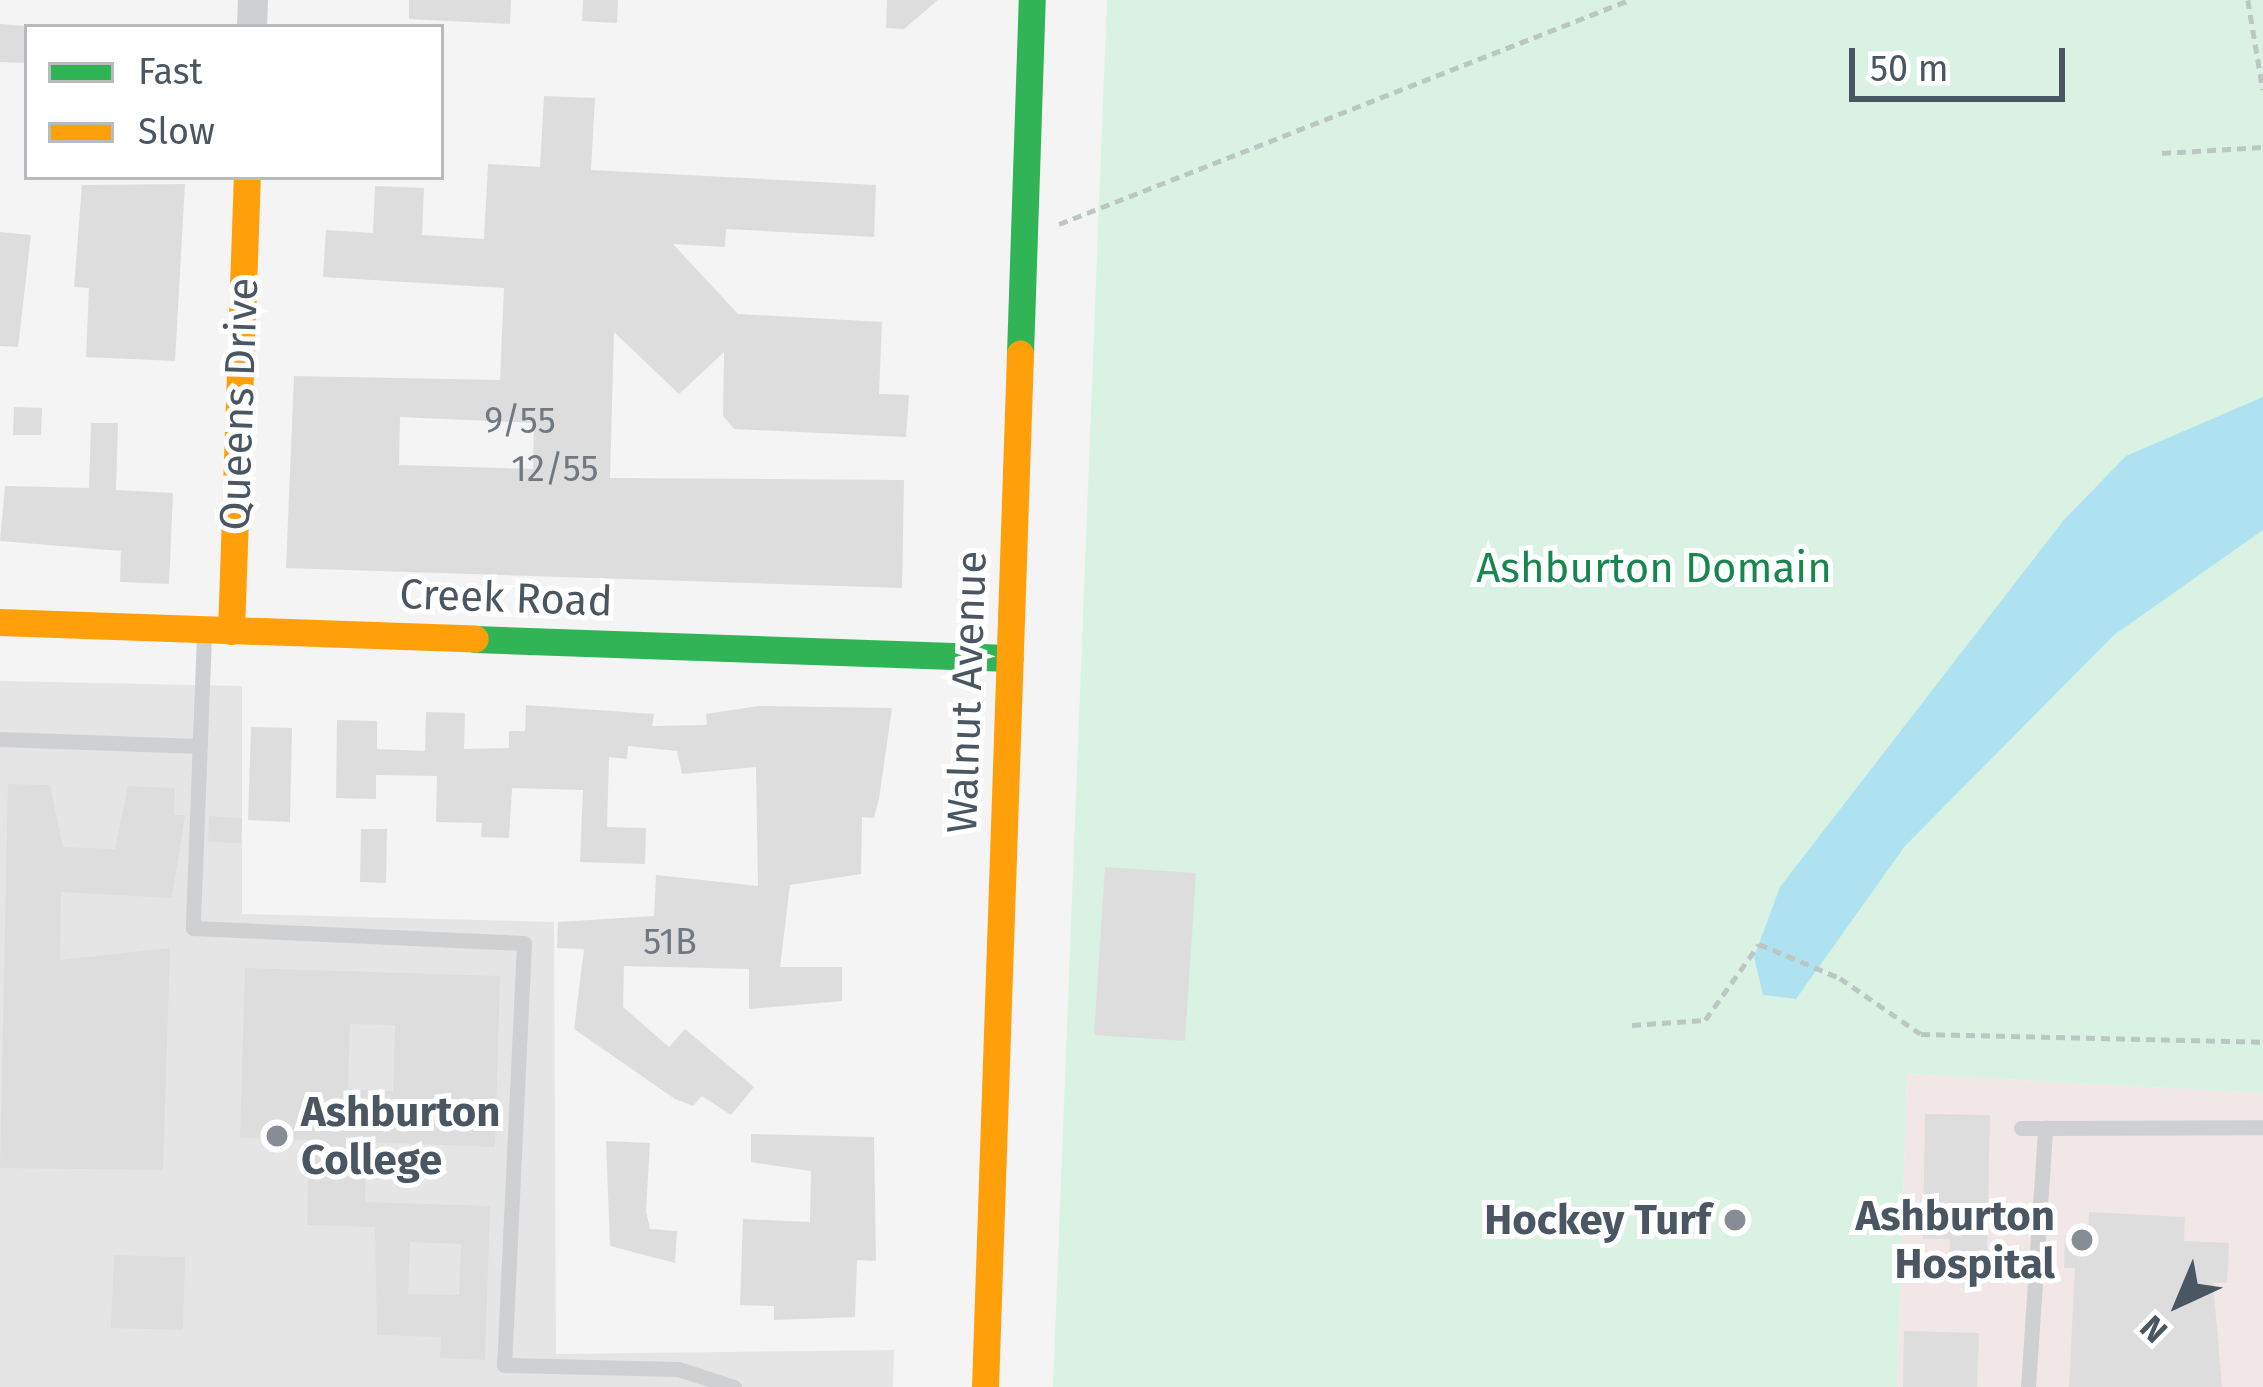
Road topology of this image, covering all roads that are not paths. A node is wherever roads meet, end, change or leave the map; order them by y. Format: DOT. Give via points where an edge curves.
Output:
graph roads {
  1 [pos="1032,0"];
  2 [pos="247,180"];
  3 [pos="0,622"];
  4 [pos="218,630"];
  5 [pos="1010,658"];
  6 [pos="0,739"];
  7 [pos="200,746"];
  8 [pos="2263,1127"];
  9 [pos="2021,1128"];
  10 [pos="2045,1128"];
  11 [pos="734,1387"];
  12 [pos="985,1387"];
  13 [pos="2028,1387"];
  1 -- 5 [label="street, Walnut Avenue"];
  2 -- 4 [label="street, Queens Drive"];
  3 -- 4 [label="street, Creek Road"];
  4 -- 5 [label="street, Creek Road"];
  4 -- 7 [label="lane"];
  5 -- 12 [label="street, Walnut Avenue"];
  6 -- 7 [label="lane"];
  7 -- 11 [label="lane" via="193,928 524,943 503,1364 678,1369"];
  8 -- 10 [label="lane"];
  9 -- 10 [label="lane"];
  10 -- 13 [label="lane"];
}
